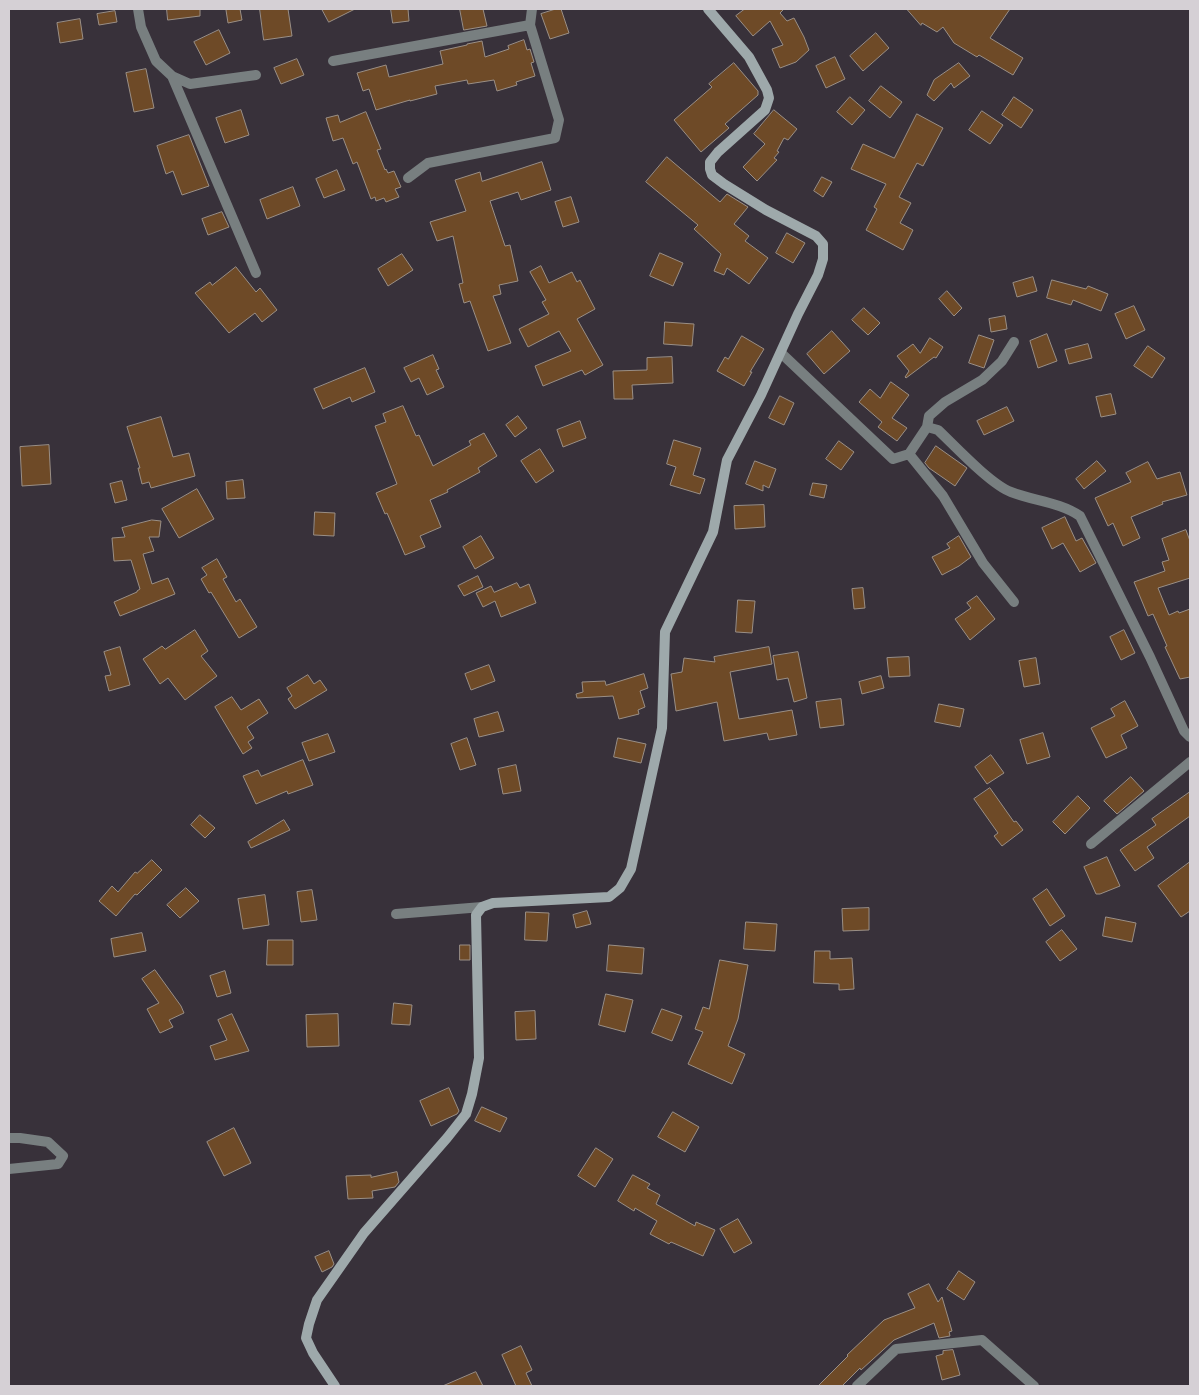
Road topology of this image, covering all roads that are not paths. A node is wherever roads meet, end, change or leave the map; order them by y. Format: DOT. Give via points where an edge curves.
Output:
graph roads {
  1 [pos="138,9"];
  2 [pos="532,9"];
  3 [pos="708,9"];
  4 [pos="530,25"];
  5 [pos="333,61"];
  6 [pos="256,75"];
  7 [pos="172,76"];
  8 [pos="408,178"];
  9 [pos="256,274"];
  10 [pos="1014,342"];
  11 [pos="781,353"];
  12 [pos="927,427"];
  13 [pos="909,454"];
  14 [pos="1014,602"];
  15 [pos="1190,737"];
  16 [pos="1190,762"];
  17 [pos="1091,844"];
  18 [pos="482,907"];
  19 [pos="396,914"];
  20 [pos="9,1138"];
  21 [pos="9,1169"];
  22 [pos="335,1386"];
  23 [pos="857,1386"];
  24 [pos="1034,1386"];
  1 -- 7 [label="street" via="141,27 156,61"];
  2 -- 4 [label="street"];
  3 -- 11 [label="street" via="749,57 769,98 765,110 710,162 712,175 766,210 816,236 823,244 823,260 818,275"];
  4 -- 5 [label="street"];
  4 -- 8 [label="street" via="559,120 555,138 428,163"];
  6 -- 7 [label="street" via="190,84"];
  7 -- 9 [label="street"];
  10 -- 12 [label="street" via="1002,361 982,380 944,402 929,416"];
  11 -- 13 [label="street" via="893,459"];
  11 -- 18 [label="street" via="727,460 713,532 665,632 662,728 631,869 620,888 609,897 493,903"];
  12 -- 13 [label="street"];
  12 -- 15 [label="street" via="938,430 1010,492 1068,508 1080,516 1184,731"];
  13 -- 14 [label="street" via="943,496 983,563"];
  16 -- 17 [label="street"];
  18 -- 19 [label="street"];
  18 -- 22 [label="street" via="476,914 479,1058 466,1114 364,1233 317,1300 306,1338"];
  20 -- 21 [label="street" via="48,1142 63,1156 58,1164"];
  23 -- 24 [label="street" via="896,1349 982,1340"];
}
